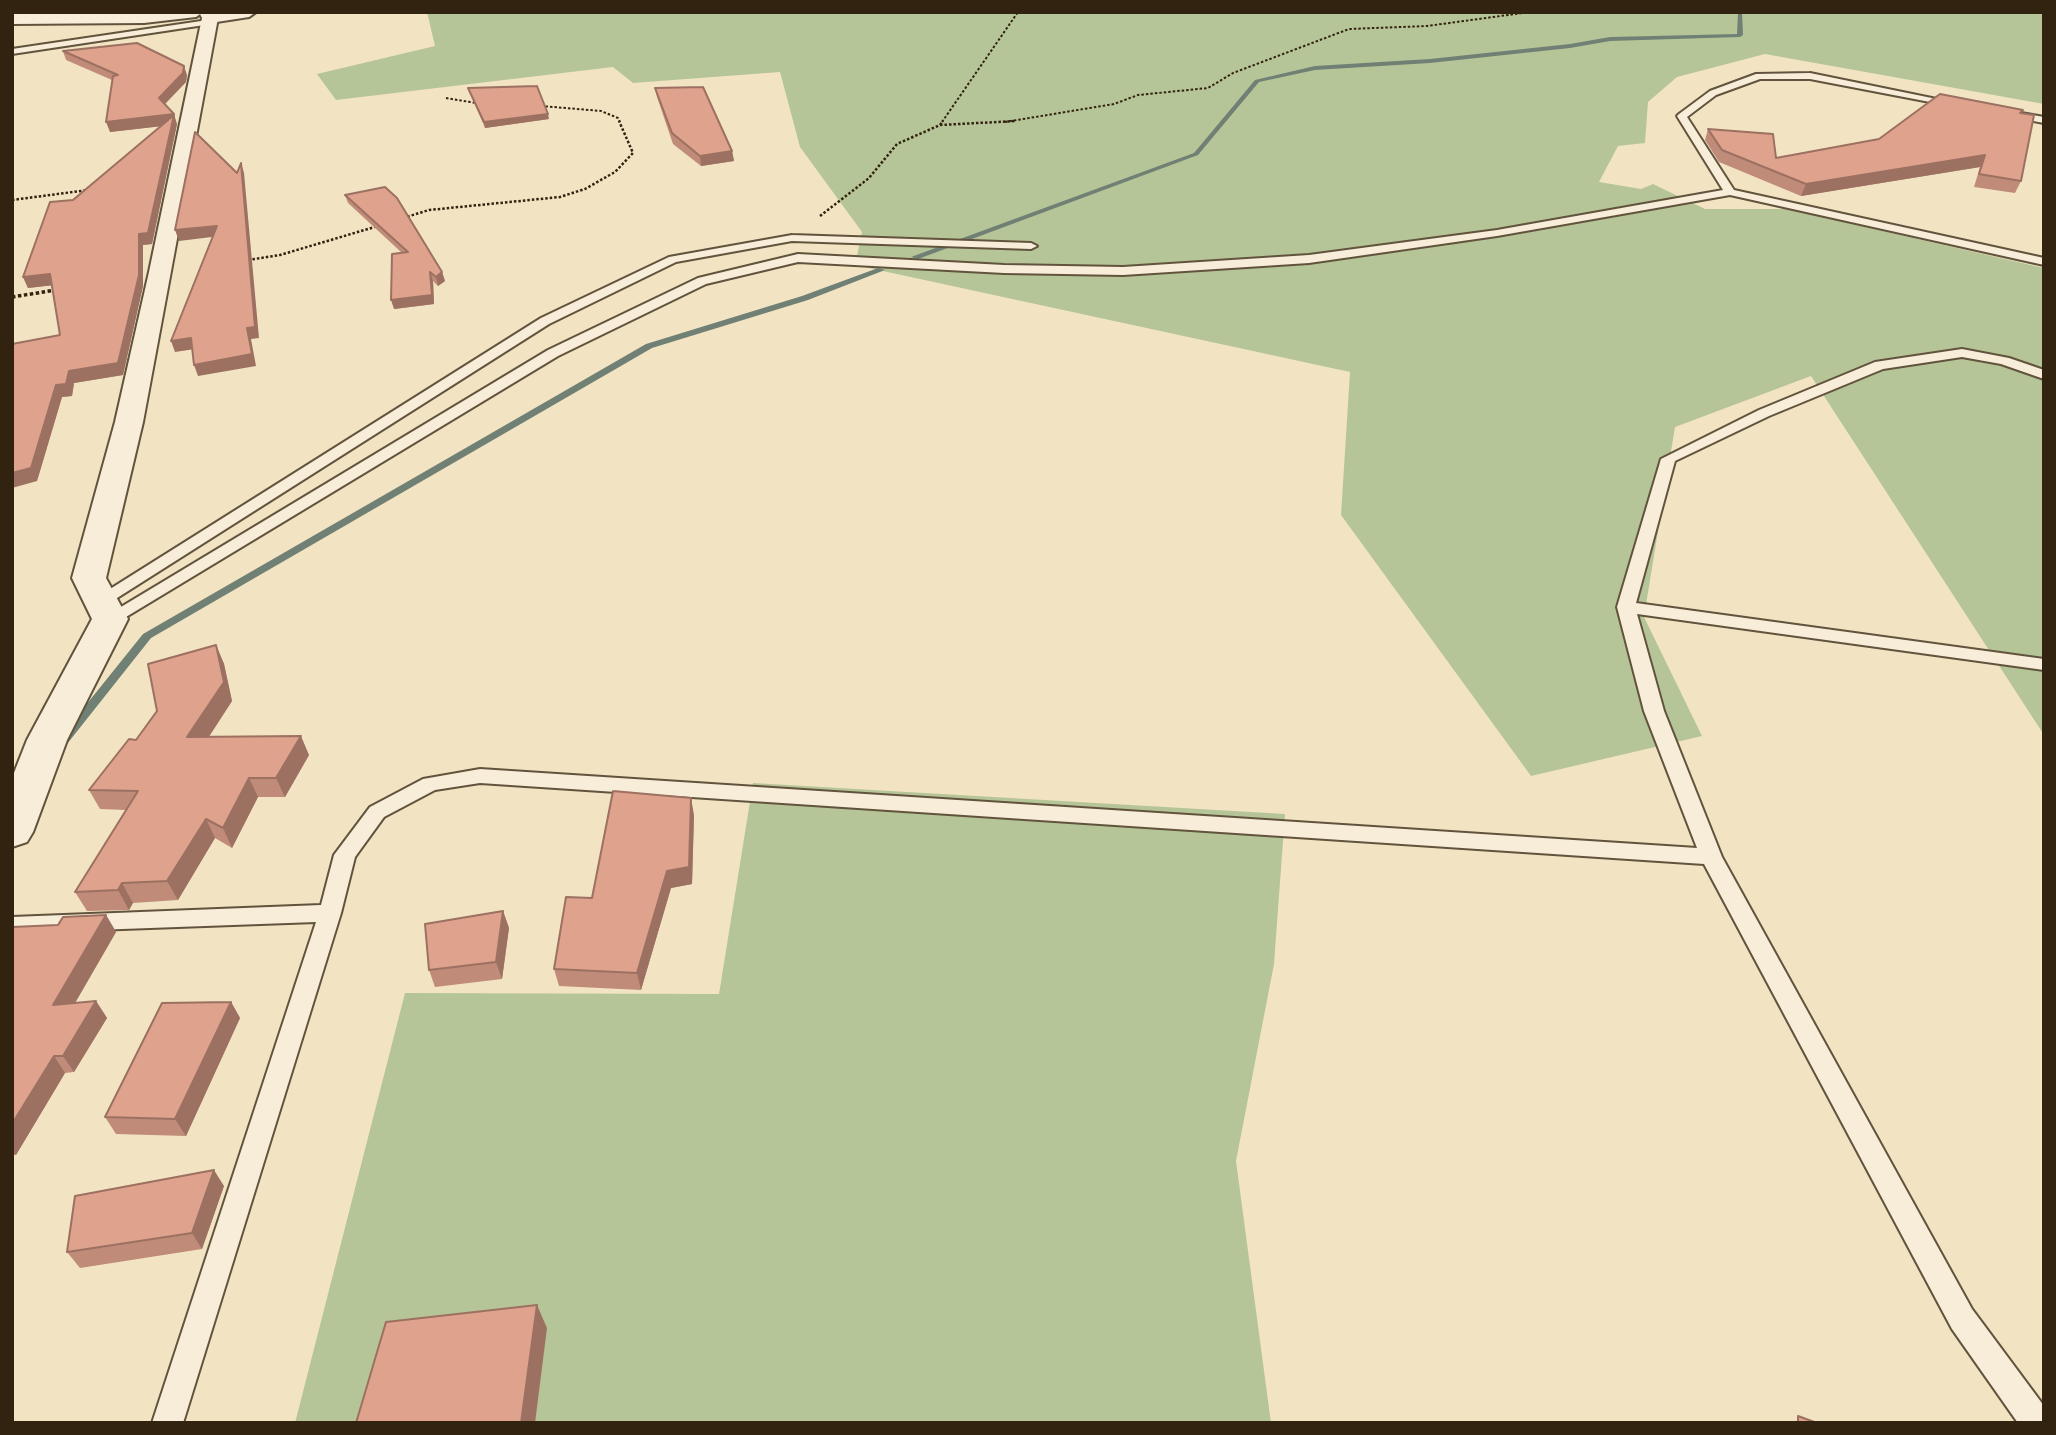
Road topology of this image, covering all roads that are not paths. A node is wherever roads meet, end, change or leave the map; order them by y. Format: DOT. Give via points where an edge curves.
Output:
graph roads {
  1 [pos="249,12"];
  2 [pos="205,16"];
  3 [pos="12,19"];
  4 [pos="12,52"];
  5 [pos="1975,107"];
  6 [pos="2003,112"];
  7 [pos="2044,120"];
  8 [pos="1730,192"];
  9 [pos="1031,246"];
  10 [pos="2044,262"];
  11 [pos="2044,375"];
  12 [pos="1626,607"];
  13 [pos="105,610"];
  14 [pos="2044,665"];
  15 [pos="12,832"];
  16 [pos="1711,857"];
  17 [pos="330,913"];
  18 [pos="12,925"];
  19 [pos="167,1423"];
  20 [pos="2037,1423"];
  1 -- 2 [label="street"];
  2 -- 3 [label="street"];
  2 -- 4 [label="lane"];
  2 -- 13 [label="street" via="161,272 89,578"];
  5 -- 8 [label="lane" via="1810,76 1759,76 1713,93 1682,116"];
  6 -- 7 [label="lane"];
  8 -- 10 [label="lane"];
  8 -- 13 [label="lane" via="1497,233 1309,259 1123,271 798,258 702,281 553,353"];
  9 -- 13 [label="lane" via="792,238 673,259 545,321"];
  11 -- 12 [label="lane" via="1962,352 1880,365 1668,459"];
  12 -- 14 [label="lane"];
  12 -- 16 [label="lane" via="1654,710"];
  13 -- 15 [label="street"];
  16 -- 17 [label="lane" via="480,776 430,784 377,812 345,855"];
  16 -- 20 [label="lane" via="1962,1319"];
  17 -- 18 [label="lane"];
  17 -- 19 [label="lane"];
}
